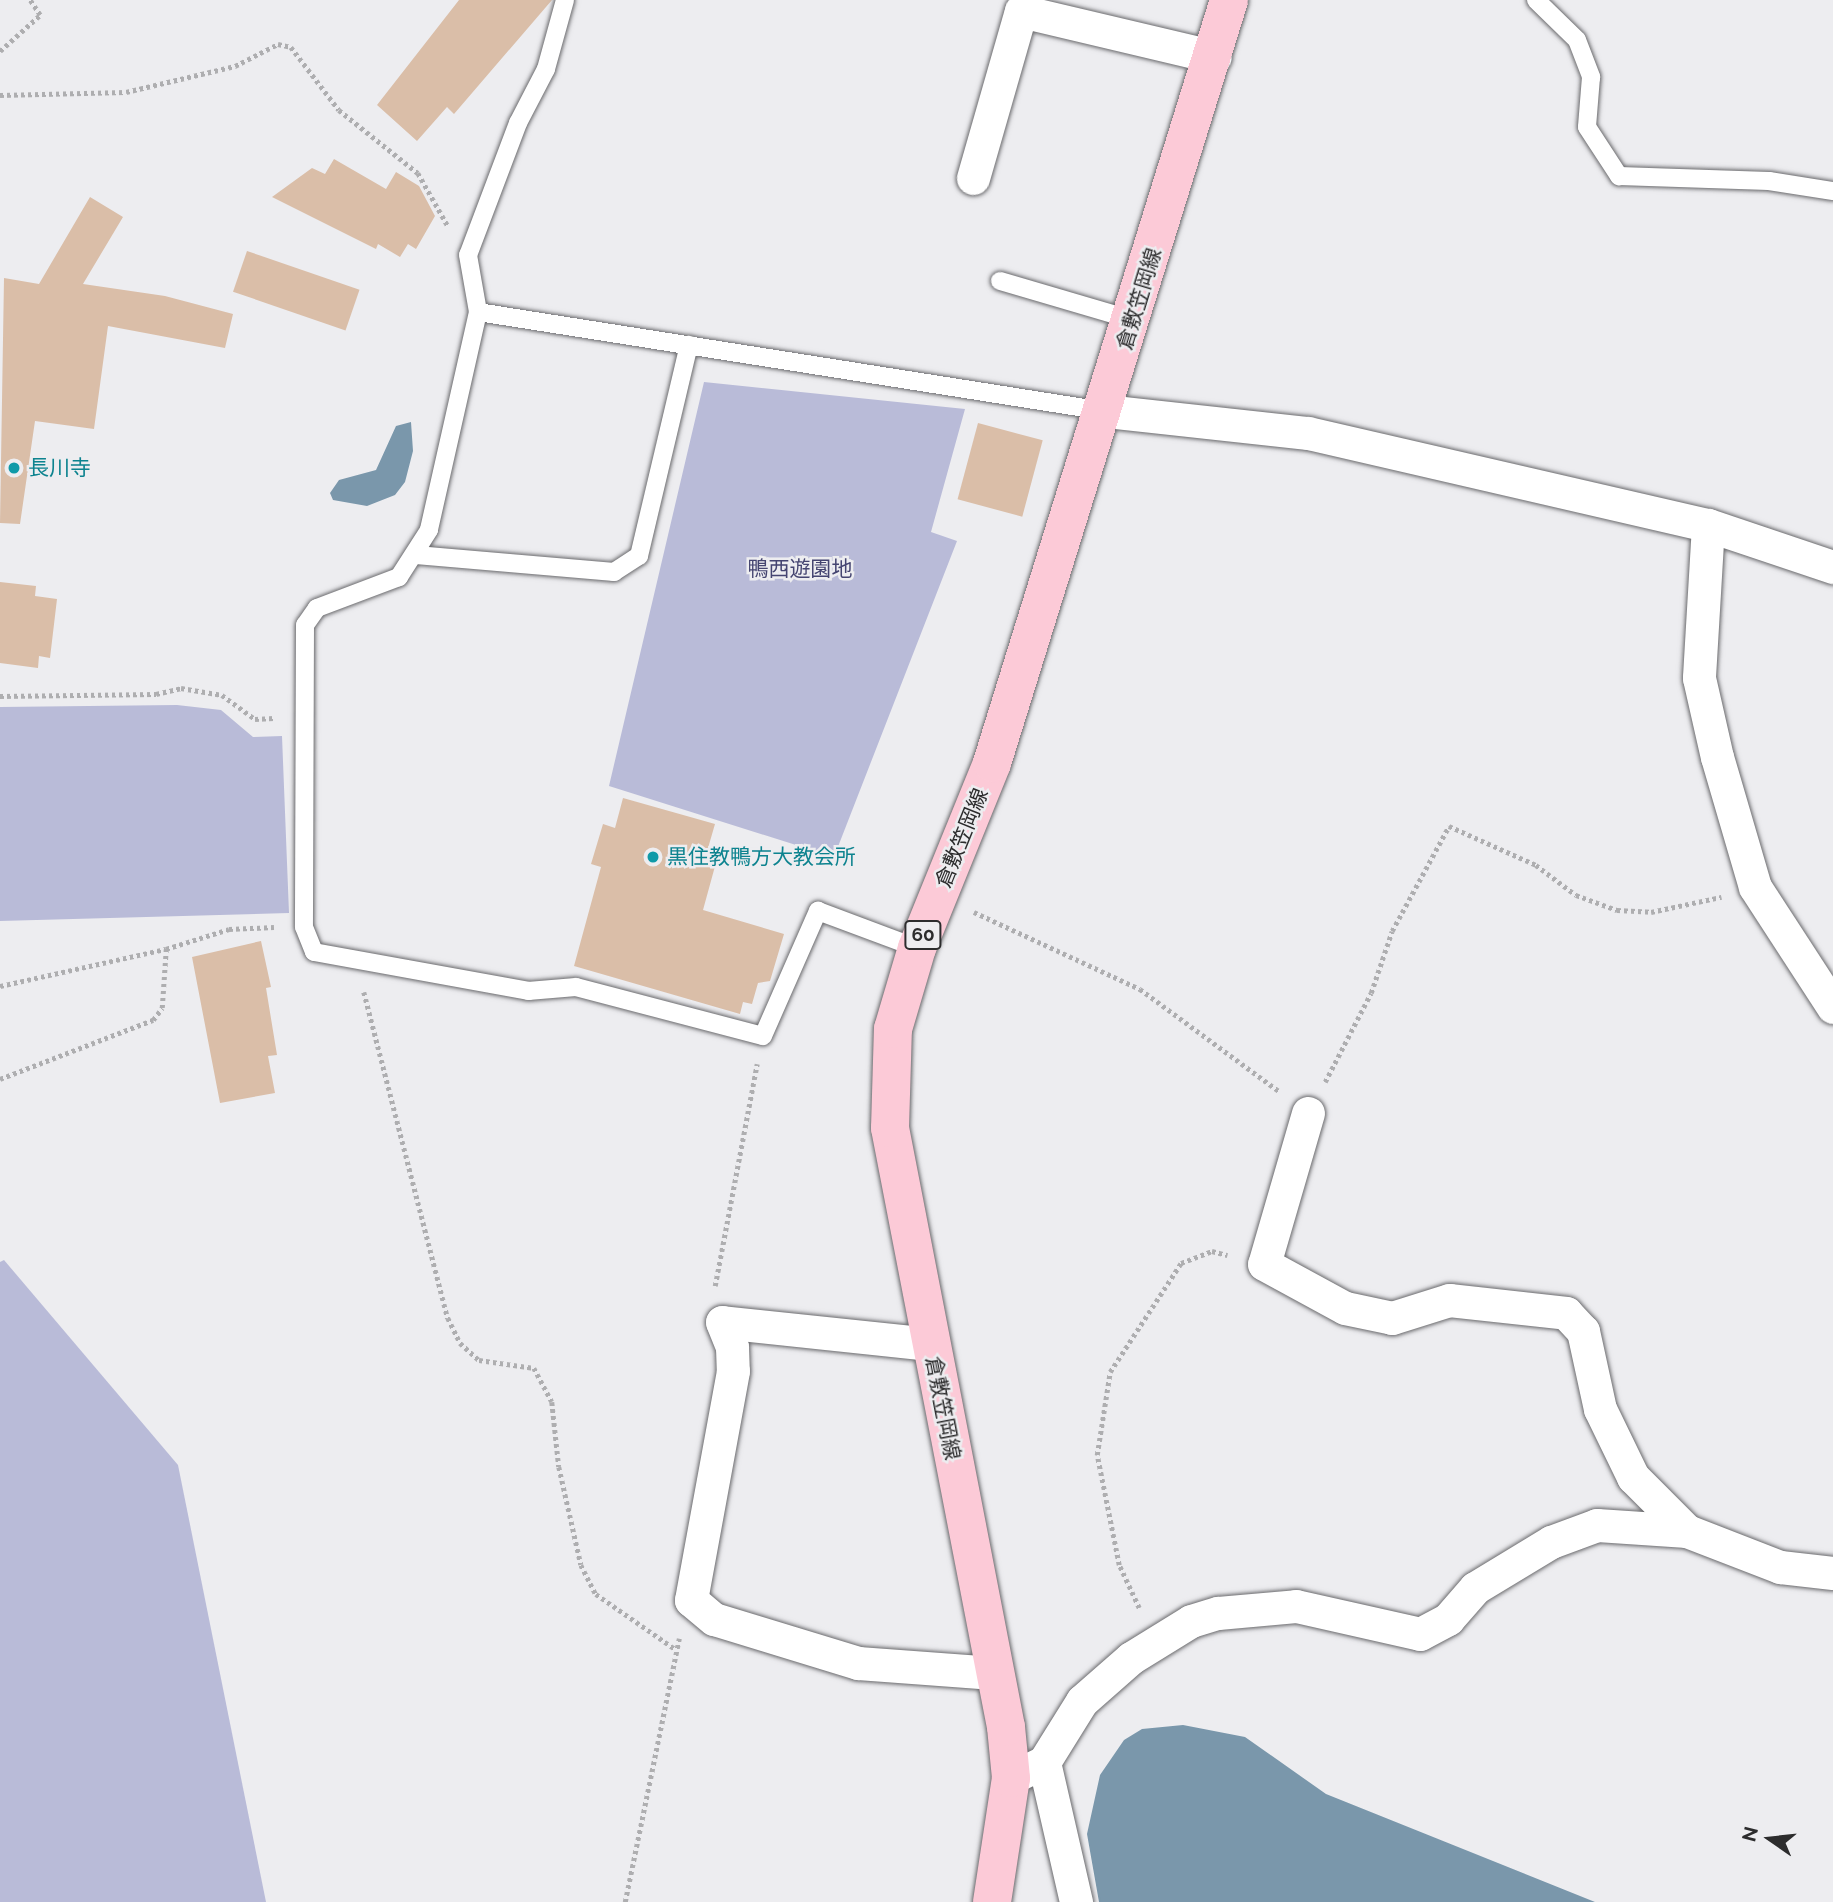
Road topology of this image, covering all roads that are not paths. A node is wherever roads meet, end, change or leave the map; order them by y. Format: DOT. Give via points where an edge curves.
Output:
graph roads {
  1 [pos="565,0"];
  2 [pos="1229,0"];
  3 [pos="1536,0"];
  4 [pos="1215,57"];
  5 [pos="973,178"];
  6 [pos="1833,191"];
  7 [pos="1000,281"];
  8 [pos="478,312"];
  9 [pos="1133,320"];
  10 [pos="689,345"];
  11 [pos="1105,411"];
  12 [pos="1708,525"];
  13 [pos="416,555"];
  14 [pos="1833,567"];
  15 [pos="917,948"];
  16 [pos="1833,1007"];
  17 [pos="1308,1113"];
  18 [pos="930,1344"];
  19 [pos="1687,1531"];
  20 [pos="1833,1573"];
  21 [pos="994,1674"];
  22 [pos="1028,1770"];
  23 [pos="992,1902"];
  24 [pos="1076,1902"];
  1 -- 8 [label="lane" via="546,69 518,123 468,255"];
  2 -- 4 [label="main road, 倉敷笠岡線 / 60"];
  3 -- 6 [label="lane" via="1577,40 1591,77 1587,127 1619,176 1769,181"];
  4 -- 5 [label="street" via="1021,11"];
  4 -- 9 [label="main road, 倉敷笠岡線 / 60"];
  7 -- 9 [label="lane"];
  8 -- 10 [label="lane"];
  8 -- 13 [label="lane" via="445,473"];
  9 -- 11 [label="main road, 倉敷笠岡線 / 60"];
  10 -- 11 [label="lane"];
  10 -- 13 [label="lane" via="639,556 614,572"];
  11 -- 12 [label="street" via="1308,433"];
  11 -- 15 [label="main road, 倉敷笠岡線 / 60" via="992,763"];
  12 -- 14 [label="street"];
  12 -- 16 [label="street" via="1699,678 1755,887"];
  13 -- 15 [label="lane" via="399,578 309,615 301,658 304,927 314,952 528,991 576,987 763,1036 818,911"];
  15 -- 18 [label="main road, 倉敷笠岡線 / 60" via="893,1030 890,1128"];
  17 -- 19 [label="street" via="1264,1264 1345,1308 1392,1318 1449,1300 1566,1313 1583,1331 1600,1409 1633,1477"];
  18 -- 21 [label="main road, 倉敷笠岡線 / 60"];
  18 -- 21 [label="street" via="722,1322 732,1346 733,1371 691,1600 714,1619 858,1664"];
  19 -- 20 [label="street" via="1780,1567"];
  19 -- 22 [label="street" via="1597,1525 1551,1542 1475,1588 1448,1619 1420,1634 1296,1606 1218,1613 1154,1640 1082,1701"];
  21 -- 22 [label="main road, 倉敷笠岡線 / 60"];
  22 -- 23 [label="main road, 倉敷笠岡線 / 60"];
  22 -- 24 [label="street"];
}
